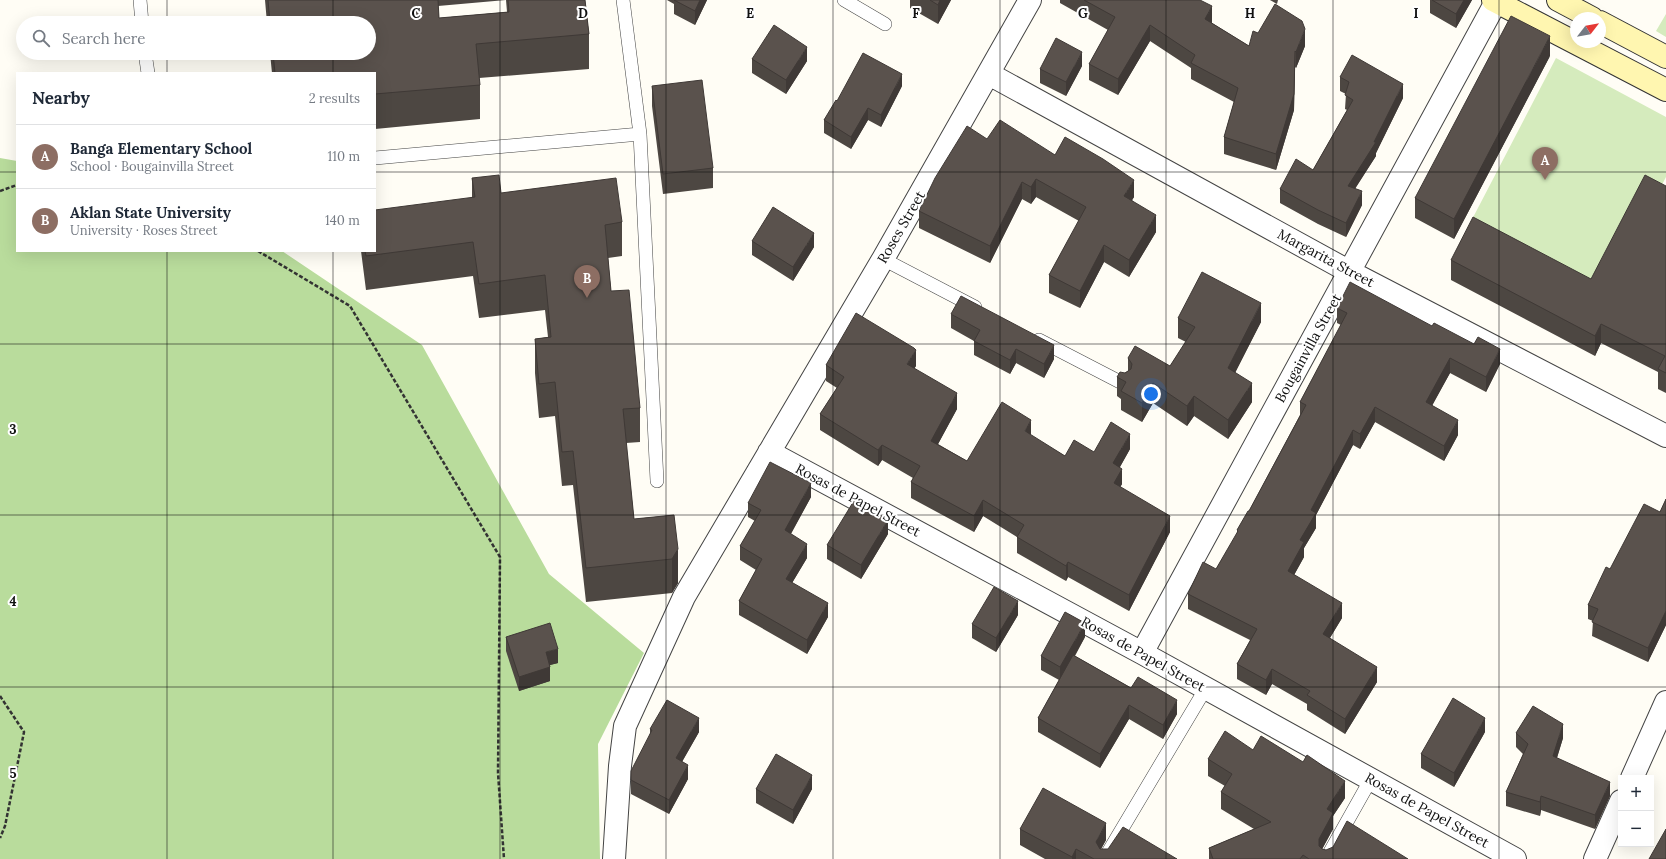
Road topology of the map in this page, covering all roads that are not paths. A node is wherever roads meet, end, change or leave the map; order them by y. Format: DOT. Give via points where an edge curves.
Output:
graph roads {
  1 [pos="140,0"];
  2 [pos="623,0"];
  3 [pos="844,0"];
  4 [pos="1030,0"];
  5 [pos="1558,0"];
  6 [pos="1496,1"];
  7 [pos="1581,12"];
  8 [pos="141,16"];
  9 [pos="885,24"];
  10 [pos="1606,25"];
  11 [pos="1666,57"];
  12 [pos="147,60"];
  13 [pos="148,72"];
  14 [pos="989,74"];
  15 [pos="1666,90"];
  16 [pos="640,134"];
  17 [pos="376,158"];
  18 [pos="883,259"];
  19 [pos="1350,272"];
  20 [pos="989,314"];
  21 [pos="1024,333"];
  22 [pos="1124,384"];
  23 [pos="1666,436"];
  24 [pos="770,452"];
  25 [pos="657,482"];
  26 [pos="1142,653"];
  27 [pos="1206,688"];
  28 [pos="1666,702"];
  29 [pos="1633,775"];
  30 [pos="1370,779"];
  31 [pos="1618,808"];
  32 [pos="614,859"];
  33 [pos="1104,859"];
  34 [pos="1326,859"];
  35 [pos="1515,859"];
  36 [pos="1595,859"];
  1 -- 8 [label="lane"];
  2 -- 16 [label="lane"];
  3 -- 9 [label="lane"];
  4 -- 14 [label="street, Roses Street"];
  5 -- 7 [label="main road"];
  6 -- 15 [label="main road"];
  6 -- 19 [label="street, Bougainvilla Street"];
  10 -- 11 [label="main road"];
  12 -- 13 [label="lane"];
  14 -- 18 [label="street, Roses Street"];
  14 -- 19 [label="street, Margarita Street"];
  16 -- 17 [label="lane"];
  16 -- 25 [label="lane"];
  18 -- 20 [label="lane"];
  18 -- 24 [label="street, Roses Street"];
  19 -- 23 [label="street, Margarita Street"];
  19 -- 26 [label="street, Bougainvilla Street"];
  21 -- 22 [label="lane"];
  24 -- 26 [label="street, Rosas de Papel Street"];
  24 -- 32 [label="street, Roses Street" via="684,597 625,726"];
  26 -- 27 [label="street, Rosas de Papel Street"];
  27 -- 30 [label="street, Rosas de Papel Street"];
  27 -- 33 [label="lane"];
  28 -- 29 [label="street"];
  30 -- 34 [label="lane"];
  30 -- 35 [label="street, Rosas de Papel Street"];
  31 -- 36 [label="street"];
}
